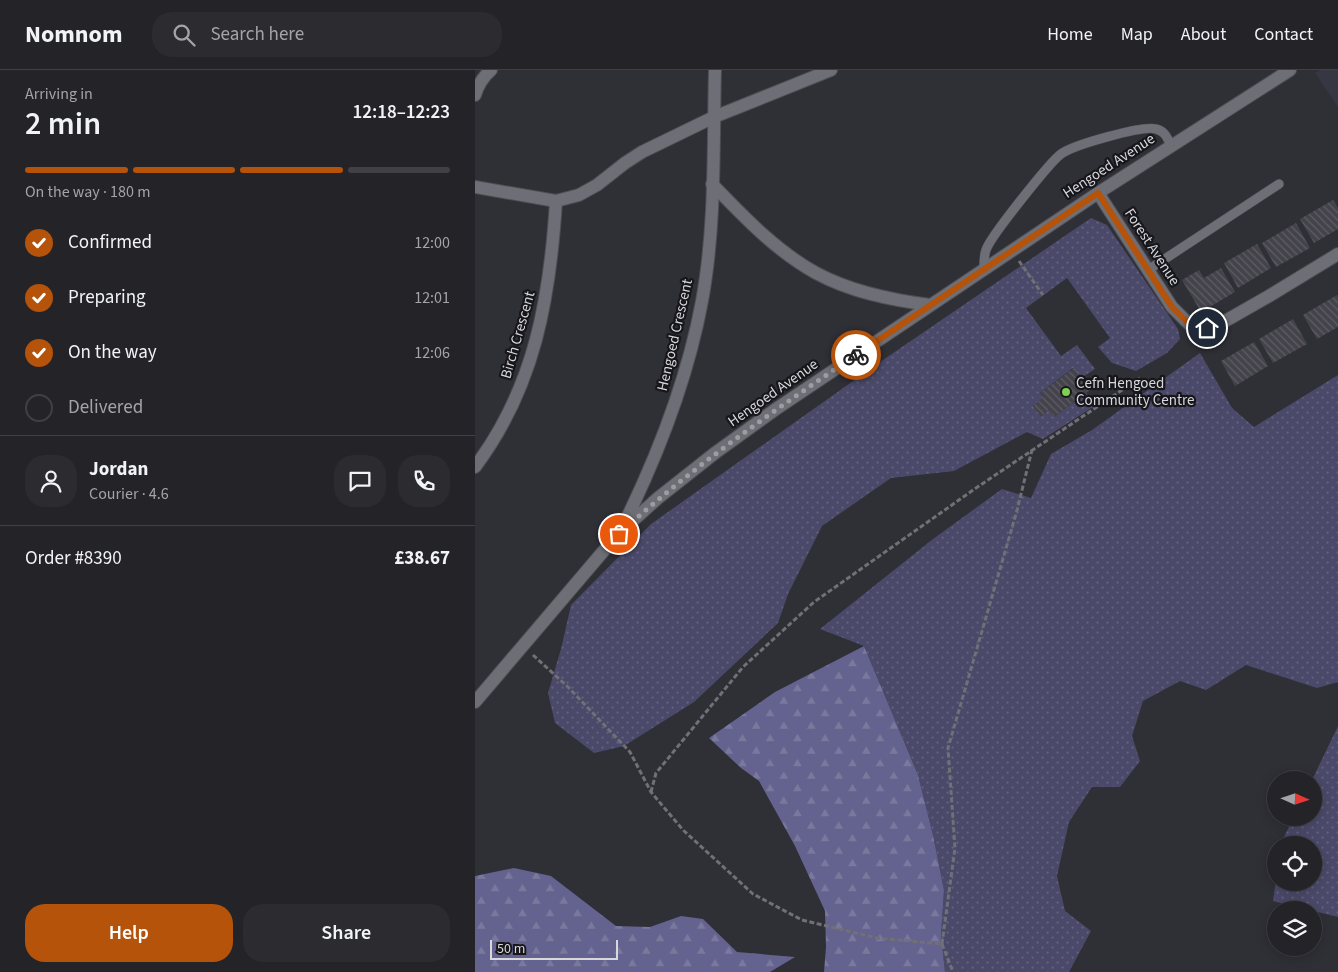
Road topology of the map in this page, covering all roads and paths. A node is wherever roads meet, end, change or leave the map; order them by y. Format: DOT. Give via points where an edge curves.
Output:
graph roads {
  1 [pos="491,70"];
  2 [pos="715,70"];
  3 [pos="831,70"];
  4 [pos="1290,70"];
  5 [pos="475,96"];
  6 [pos="714,117"];
  7 [pos="1171,145"];
  8 [pos="712,184"];
  9 [pos="1279,184"];
  10 [pos="475,187"];
  11 [pos="1098,193"];
  12 [pos="556,201"];
  13 [pos="1011,251"];
  14 [pos="1338,254"];
  15 [pos="984,269"];
  16 [pos="1148,270"];
  17 [pos="1043,295"];
  18 [pos="930,305"];
  19 [pos="1139,378"];
  20 [pos="1033,450"];
  21 [pos="475,467"];
  22 [pos="619,534"];
  23 [pos="523,646"];
  24 [pos="475,702"];
  25 [pos="651,792"];
  26 [pos="942,944"];
  27 [pos="953,972"];
  1 -- 5 [label="street" via="477,86"];
  2 -- 6 [label="street, Hengoed Crescent"];
  3 -- 6 [label="street"];
  4 -- 7 [label="street, Hengoed Avenue"];
  6 -- 8 [label="street, Hengoed Crescent"];
  6 -- 12 [label="street" via="643,152 579,195"];
  7 -- 11 [label="street, Hengoed Avenue"];
  7 -- 15 [label="lane" via="1163,132 1154,128 1085,143 1061,154 1000,228 986,249"];
  8 -- 18 [label="street" via="787,254 817,273 866,293"];
  8 -- 22 [label="street, Hengoed Crescent" via="702,301 676,404 654,461"];
  9 -- 16 [label="lane"];
  10 -- 12 [label="street"];
  11 -- 13 [label="street, Hengoed Avenue"];
  11 -- 16 [label="street, Forest Avenue"];
  12 -- 21 [label="street, Birch Crescent" via="549,279 528,370 509,413"];
  13 -- 15 [label="street, Hengoed Avenue"];
  13 -- 17 [label="path"];
  14 -- 16 [label="street, Forest Avenue" via="1220,324 1207,328 1190,325 1172,307"];
  15 -- 18 [label="street, Hengoed Avenue"];
  18 -- 22 [label="street, Hengoed Avenue" via="715,453"];
  19 -- 20 [label="path"];
  20 -- 25 [label="path" via="814,602 743,667 656,773"];
  20 -- 26 [label="path" via="947,748 955,848"];
  22 -- 23 [label="street, Hengoed Avenue"];
  23 -- 24 [label="street, Hengoed Avenue"];
  23 -- 25 [label="path" via="568,686 630,752"];
  25 -- 26 [label="path" via="683,830 753,894 802,920 877,938"];
  26 -- 27 [label="path"];
}
